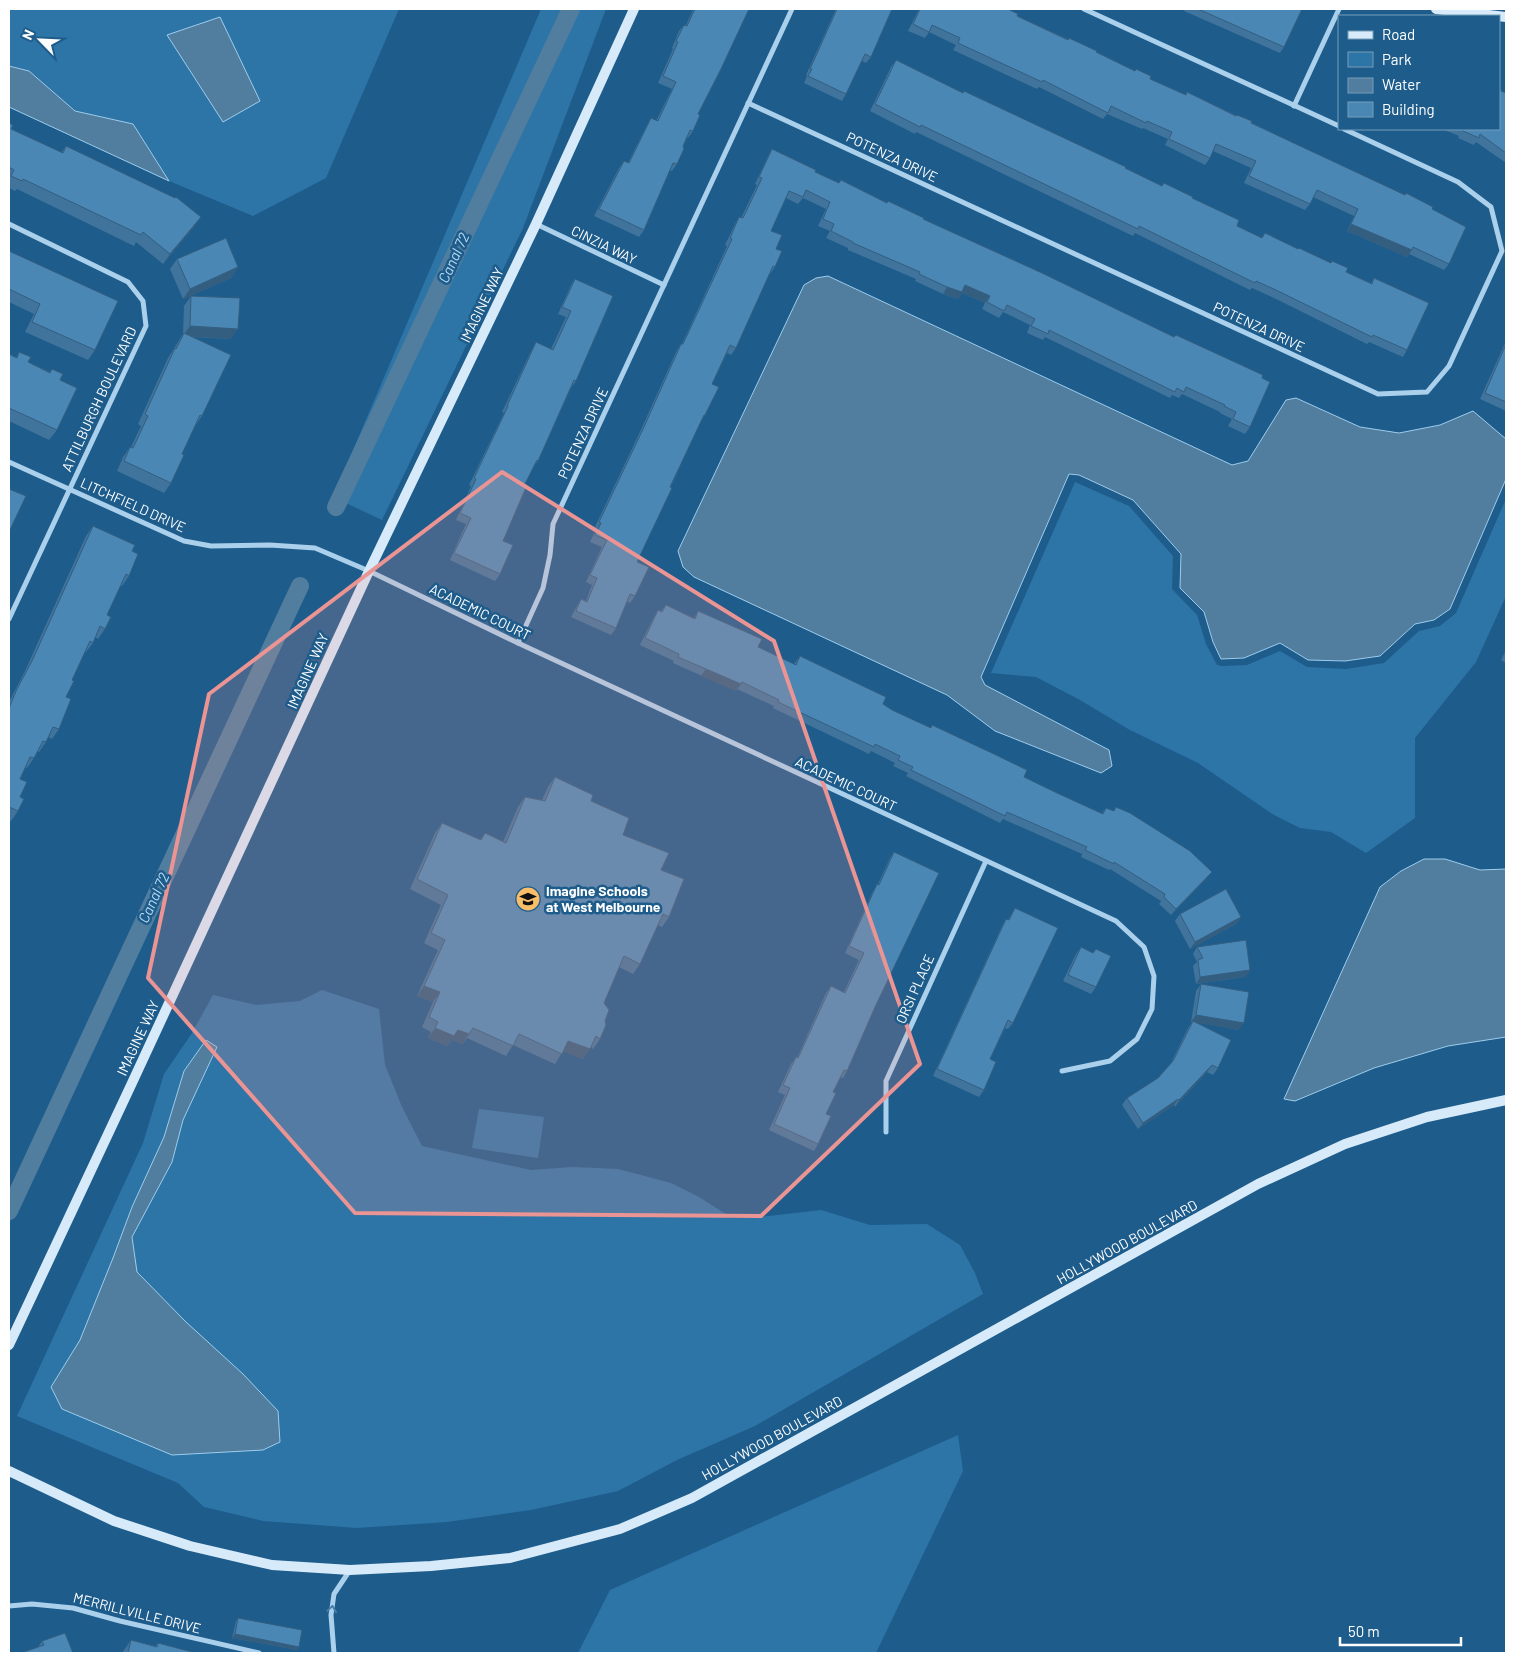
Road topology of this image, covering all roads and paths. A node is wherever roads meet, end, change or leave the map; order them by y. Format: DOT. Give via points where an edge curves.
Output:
graph roads {
  1 [pos="634,9"];
  2 [pos="792,9"];
  3 [pos="1084,9"];
  4 [pos="1339,9"];
  5 [pos="1436,9"];
  6 [pos="1488,15"];
  7 [pos="748,103"];
  8 [pos="1294,106"];
  9 [pos="1338,126"];
  10 [pos="1346,130"];
  11 [pos="9,224"];
  12 [pos="536,224"];
  13 [pos="664,285"];
  14 [pos="9,462"];
  15 [pos="70,489"];
  16 [pos="369,571"];
  17 [pos="9,619"];
  18 [pos="518,643"];
  19 [pos="986,861"];
  20 [pos="1062,1072"];
  21 [pos="1506,1100"];
  22 [pos="886,1132"];
  23 [pos="9,1345"];
  24 [pos="9,1471"];
  25 [pos="350,1570"];
  26 [pos="9,1606"];
  27 [pos="259,1653"];
  28 [pos="334,1653"];
  1 -- 12 [label="street, IMAGINE WAY"];
  2 -- 7 [label="street, POTENZA DRIVE"];
  3 -- 8 [label="street"];
  4 -- 8 [label="street"];
  5 -- 6 [label="street"];
  7 -- 10 [label="street, POTENZA DRIVE" via="1378,394 1428,392 1449,366 1502,252 1491,207 1458,182"];
  7 -- 13 [label="street, POTENZA DRIVE"];
  8 -- 9 [label="street"];
  11 -- 15 [label="street, ATTILBURGH BOULEVARD" via="128,282 143,301 146,326"];
  12 -- 13 [label="street, CINZIA WAY"];
  12 -- 16 [label="street, IMAGINE WAY"];
  13 -- 18 [label="street, POTENZA DRIVE" via="553,524 543,588"];
  14 -- 15 [label="street, LITCHFIELD DRIVE"];
  15 -- 16 [label="street, LITCHFIELD DRIVE" via="184,541 211,546 315,548"];
  15 -- 17 [label="street, ATTILBURGH BOULEVARD"];
  16 -- 18 [label="street, ACADEMIC COURT"];
  16 -- 23 [label="street, IMAGINE WAY"];
  18 -- 19 [label="street, ACADEMIC COURT"];
  19 -- 20 [label="street, ACADEMIC COURT" via="1116,921 1146,952 1154,976 1152,1009 1137,1039 1110,1061"];
  19 -- 22 [label="street, ORSI PLACE" via="886,1082"];
  21 -- 25 [label="street, HOLLYWOOD BOULEVARD" via="1426,1117 1345,1144 1258,1184 692,1498 620,1529 510,1558"];
  24 -- 25 [label="street, HOLLYWOOD BOULEVARD" via="114,1521 190,1546 272,1565"];
  28 -- 25 [label="street, one-way" via="330,1615 334,1594"];
  26 -- 27 [label="street, MERRILLVILLE DRIVE" via="32,1604 73,1608"];
}
